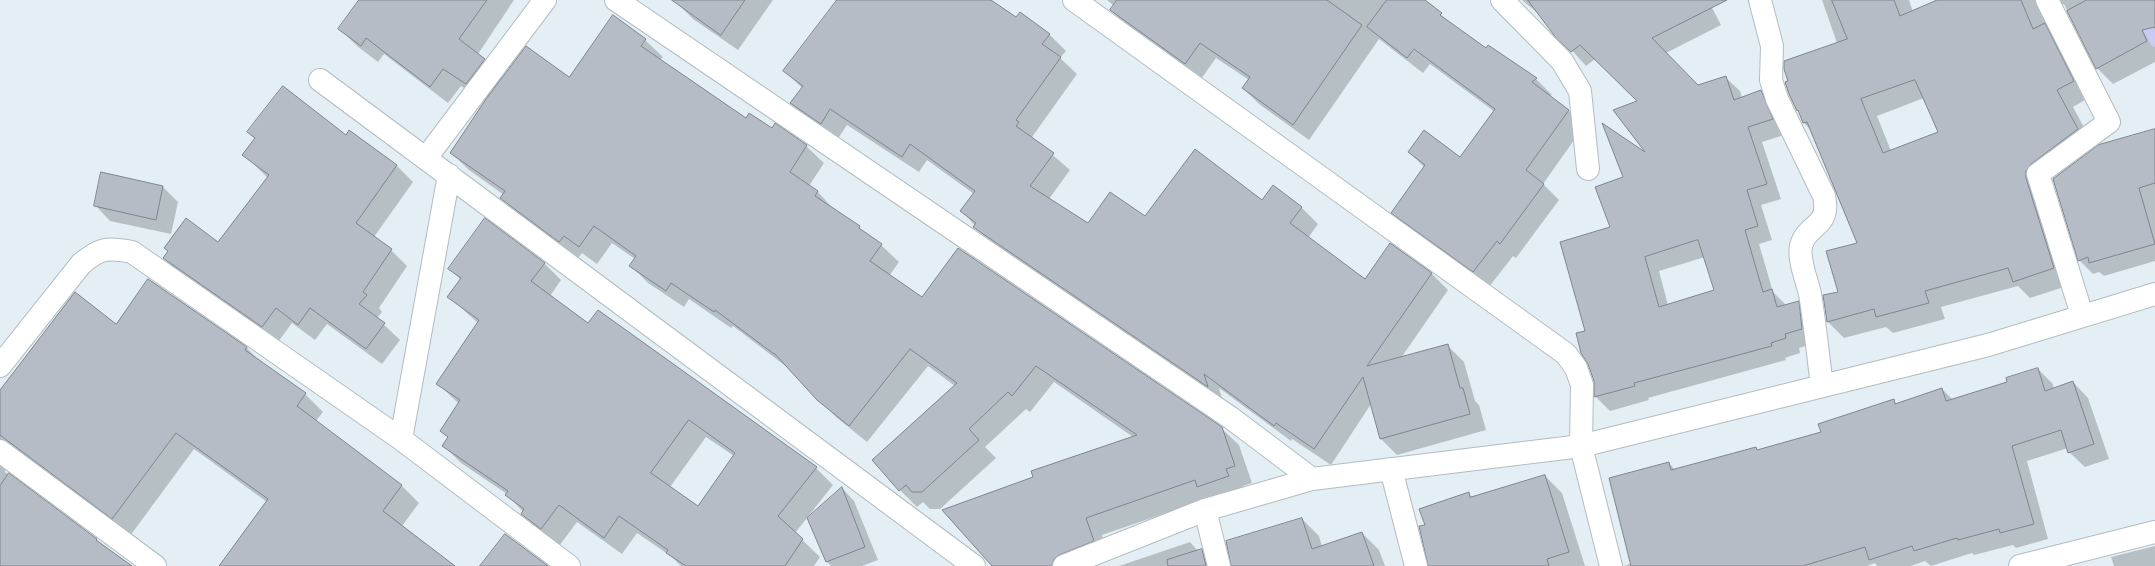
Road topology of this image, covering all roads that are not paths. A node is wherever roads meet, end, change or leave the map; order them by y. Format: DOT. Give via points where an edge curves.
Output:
graph roads {
  1 [pos="545,0"];
  2 [pos="616,0"];
  3 [pos="1074,0"];
  4 [pos="1502,0"];
  5 [pos="1760,0"];
  6 [pos="2047,0"];
  7 [pos="320,80"];
  8 [pos="426,158"];
  9 [pos="1588,169"];
  10 [pos="449,175"];
  11 [pos="2155,294"];
  12 [pos="2082,315"];
  13 [pos="0,366"];
  14 [pos="1822,386"];
  15 [pos="401,439"];
  16 [pos="1581,446"];
  17 [pos="0,451"];
  18 [pos="1391,469"];
  19 [pos="1312,479"];
  20 [pos="1205,510"];
  21 [pos="2155,532"];
  22 [pos="155,566"];
  23 [pos="569,566"];
  24 [pos="974,566"];
  25 [pos="1064,566"];
  26 [pos="1219,566"];
  27 [pos="1416,566"];
  28 [pos="1611,566"];
  29 [pos="2020,566"];
  1 -- 8 [label="street"];
  2 -- 19 [label="street" via="1231,418"];
  3 -- 16 [label="street" via="1566,354 1576,368 1582,385"];
  4 -- 9 [label="street" via="1562,61 1580,91"];
  5 -- 14 [label="street" via="1772,46 1771,80 1777,99 1824,196 1826,206 1823,219 1804,239 1801,246"];
  6 -- 12 [label="street" via="2109,122 2038,174"];
  7 -- 8 [label="street"];
  8 -- 10 [label="street"];
  10 -- 15 [label="street"];
  10 -- 24 [label="street"];
  11 -- 12 [label="street"];
  12 -- 14 [label="street" via="1988,345"];
  13 -- 15 [label="street" via="80,264 94,253 113,248 132,252"];
  14 -- 16 [label="street"];
  15 -- 23 [label="street"];
  16 -- 18 [label="street"];
  16 -- 28 [label="street"];
  17 -- 22 [label="street"];
  18 -- 19 [label="street"];
  18 -- 27 [label="street"];
  19 -- 20 [label="street"];
  20 -- 25 [label="street"];
  20 -- 26 [label="street"];
  21 -- 29 [label="street"];
}
